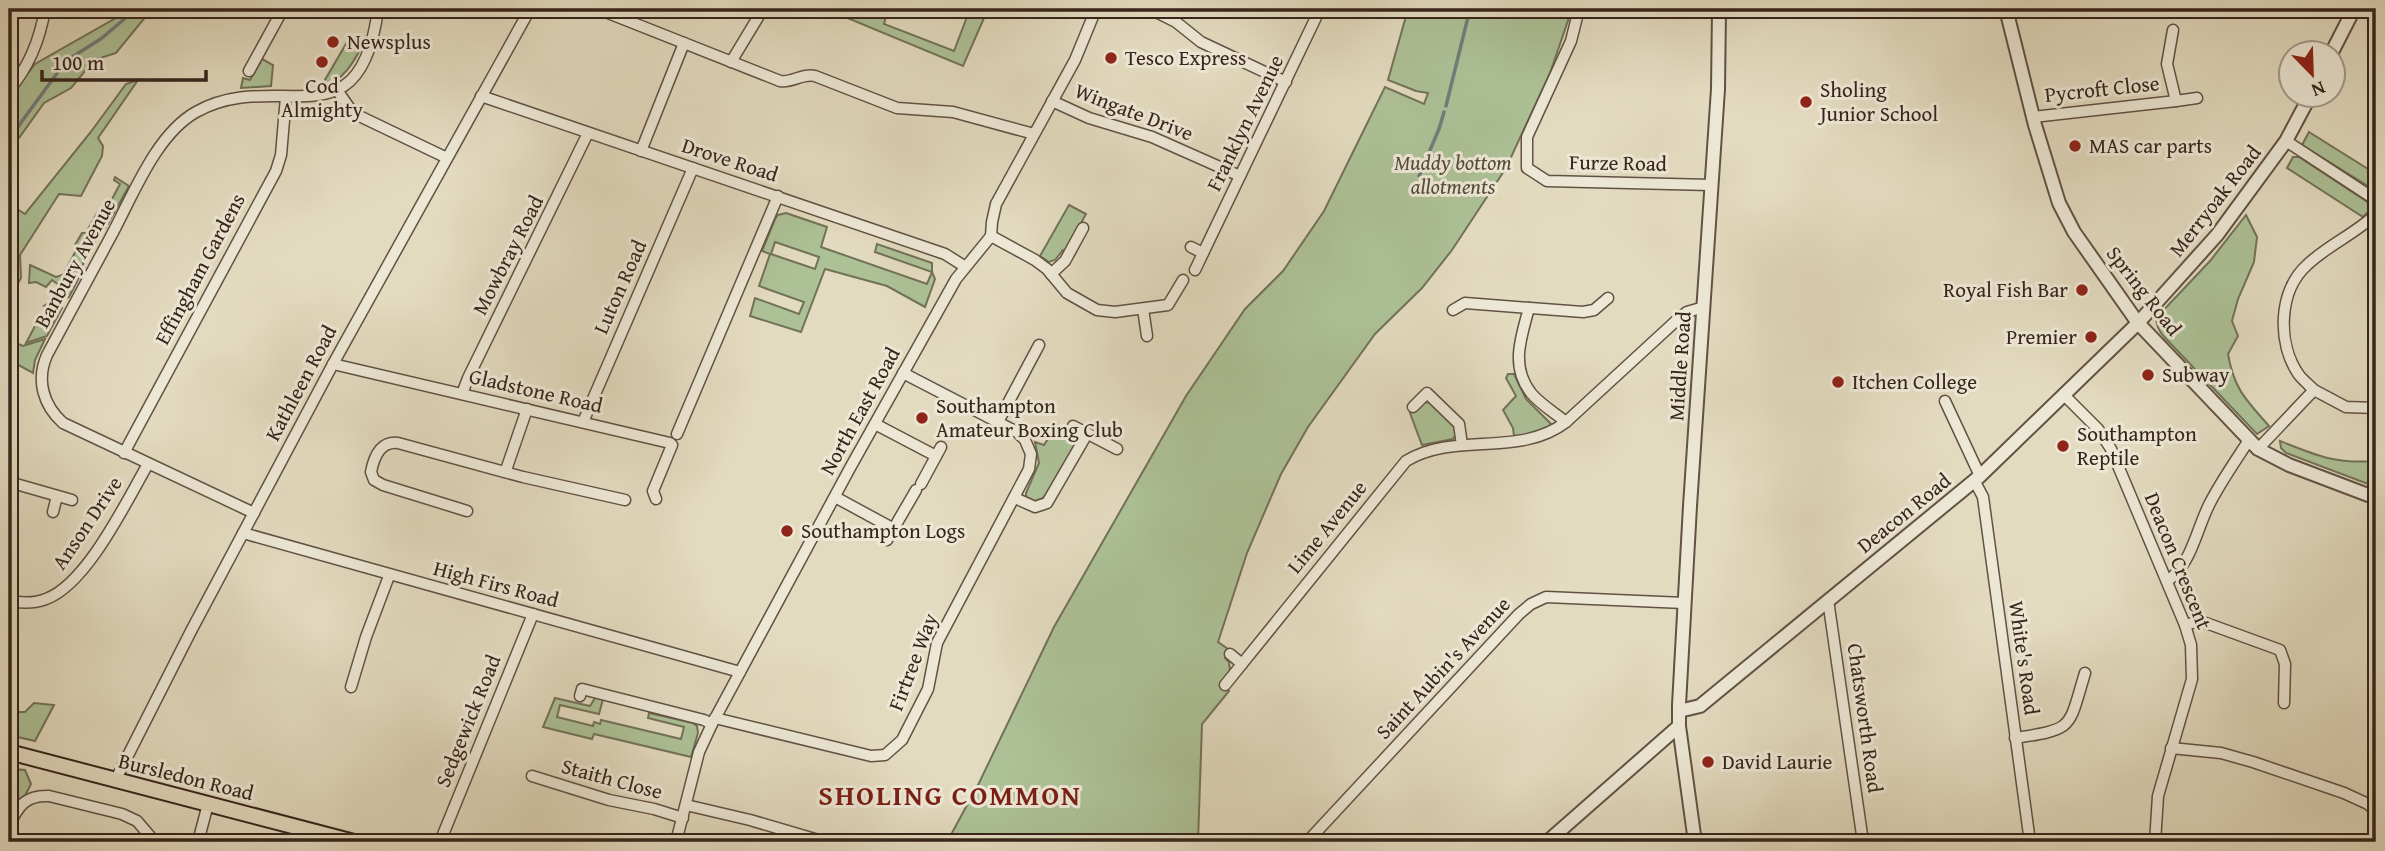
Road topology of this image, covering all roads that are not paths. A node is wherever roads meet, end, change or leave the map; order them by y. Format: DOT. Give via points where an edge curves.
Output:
graph roads {
  1 [pos="45,9"];
  2 [pos="283,9"];
  3 [pos="378,9"];
  4 [pos="530,9"];
  5 [pos="598,9"];
  6 [pos="763,9"];
  7 [pos="1096,9"];
  8 [pos="1150,9"];
  9 [pos="1320,9"];
  10 [pos="1579,9"];
  11 [pos="1737,9"];
  12 [pos="2006,9"];
  13 [pos="2354,9"];
  14 [pos="1719,11"];
  15 [pos="2173,30"];
  16 [pos="2339,38"];
  17 [pos="684,43"];
  18 [pos="731,62"];
  19 [pos="249,71"];
  20 [pos="1286,82"];
  21 [pos="9,90"];
  22 [pos="337,90"];
  23 [pos="481,96"];
  24 [pos="286,97"];
  25 [pos="2197,98"];
  26 [pos="1052,101"];
  27 [pos="2176,101"];
  28 [pos="2304,108"];
  29 [pos="2033,117"];
  30 [pos="588,133"];
  31 [pos="1034,135"];
  32 [pos="2286,141"];
  33 [pos="641,151"];
  34 [pos="447,158"];
  35 [pos="692,168"];
  36 [pos="1240,176"];
  37 [pos="1711,185"];
  38 [pos="778,195"];
  39 [pos="2376,200"];
  40 [pos="2376,214"];
  41 [pos="1083,229"];
  42 [pos="991,236"];
  43 [pos="1191,247"];
  44 [pos="1203,253"];
  45 [pos="964,267"];
  46 [pos="1195,270"];
  47 [pos="1051,274"];
  48 [pos="1183,279"];
  49 [pos="1608,298"];
  50 [pos="1704,307"];
  51 [pos="1529,308"];
  52 [pos="1143,309"];
  53 [pos="1453,310"];
  54 [pos="2138,323"];
  55 [pos="1147,336"];
  56 [pos="1039,345"];
  57 [pos="333,364"];
  58 [pos="903,373"];
  59 [pos="2314,390"];
  60 [pos="462,394"];
  61 [pos="2064,395"];
  62 [pos="1945,401"];
  63 [pos="1413,407"];
  64 [pos="2376,408"];
  65 [pos="527,409"];
  66 [pos="583,422"];
  67 [pos="998,422"];
  68 [pos="1566,422"];
  69 [pos="875,424"];
  70 [pos="1073,426"];
  71 [pos="677,434"];
  72 [pos="1087,434"];
  73 [pos="2254,444"];
  74 [pos="1462,445"];
  75 [pos="1117,449"];
  76 [pos="124,453"];
  77 [pos="148,464"];
  78 [pos="506,470"];
  79 [pos="1977,478"];
  80 [pos="9,482"];
  81 [pos="57,496"];
  82 [pos="835,497"];
  83 [pos="1014,498"];
  84 [pos="2376,498"];
  85 [pos="656,499"];
  86 [pos="72,500"];
  87 [pos="625,500"];
  88 [pos="467,511"];
  89 [pos="53,512"];
  90 [pos="254,513"];
  91 [pos="894,529"];
  92 [pos="243,533"];
  93 [pos="887,540"];
  94 [pos="390,576"];
  95 [pos="2167,582"];
  96 [pos="1828,600"];
  97 [pos="9,601"];
  98 [pos="1684,603"];
  99 [pos="533,614"];
  100 [pos="2185,625"];
  101 [pos="1230,654"];
  102 [pos="1242,664"];
  103 [pos="740,672"];
  104 [pos="2085,673"];
  105 [pos="1225,685"];
  106 [pos="351,687"];
  107 [pos="580,696"];
  108 [pos="2284,703"];
  109 [pos="1679,711"];
  110 [pos="713,721"];
  111 [pos="1679,726"];
  112 [pos="2015,738"];
  113 [pos="2171,748"];
  114 [pos="9,752"];
  115 [pos="532,776"];
  116 [pos="115,781"];
  117 [pos="208,804"];
  118 [pos="686,805"];
  119 [pos="2376,812"];
  120 [pos="682,818"];
  121 [pos="9,825"];
  122 [pos="792,838"];
  123 [pos="155,842"];
  124 [pos="198,842"];
  125 [pos="354,842"];
  126 [pos="440,842"];
  127 [pos="677,842"];
  128 [pos="825,842"];
  129 [pos="1307,842"];
  130 [pos="1548,842"];
  131 [pos="1695,842"];
  132 [pos="1863,842"];
  133 [pos="2030,842"];
  134 [pos="2155,842"];
  1 -- 21 [label="street" via="22,75"];
  2 -- 19 [label="street"];
  3 -- 22 [label="street" via="365,62"];
  4 -- 23 [label="street, Kathleen Road"];
  5 -- 17 [label="street"];
  6 -- 18 [label="street"];
  7 -- 26 [label="street"];
  8 -- 20 [label="street" via="1177,22 1201,42"];
  9 -- 20 [label="street, Franklyn Avenue"];
  10 -- 37 [label="street, Furze Road" via="1571,41 1527,137 1527,168 1547,181"];
  11 -- 14 [label="street"];
  12 -- 29 [label="street, Spring Road"];
  13 -- 16 [label="street"];
  14 -- 37 [label="street, Middle Road"];
  15 -- 27 [label="street, Pycroft Close" via="2167,64"];
  17 -- 18 [label="street"];
  17 -- 33 [label="street"];
  18 -- 31 [label="street" via="780,81 810,75 897,108 953,112"];
  20 -- 36 [label="street, Franklyn Avenue"];
  22 -- 24 [label="street, Banbury Avenue"];
  22 -- 34 [label="street" via="353,113"];
  23 -- 30 [label="street, Drove Road"];
  23 -- 34 [label="street, Kathleen Road"];
  24 -- 76 [label="street, Effingham Gardens" via="276,171"];
  24 -- 76 [label="street, Banbury Avenue" via="252,95 217,103 195,112 176,128 152,161 47,355 41,381 52,412 68,427"];
  25 -- 27 [label="street, Pycroft Close"];
  26 -- 31 [label="street"];
  26 -- 36 [label="street, Wingate Drive" via="1100,122 1157,138"];
  27 -- 29 [label="street, Pycroft Close"];
  28 -- 32 [label="street, Merryoak Road"];
  29 -- 54 [label="street, Spring Road" via="2065,216"];
  30 -- 33 [label="street, Drove Road"];
  30 -- 60 [label="street, Mowbray Road"];
  31 -- 42 [label="street" via="996,204"];
  32 -- 39 [label="street"];
  32 -- 54 [label="street, Merryoak Road" via="2217,235"];
  33 -- 35 [label="street, Drove Road"];
  34 -- 57 [label="street, Kathleen Road"];
  35 -- 38 [label="street, Drove Road"];
  35 -- 66 [label="street, Luton Road"];
  36 -- 44 [label="street, Franklyn Avenue"];
  37 -- 50 [label="street, Middle Road"];
  38 -- 45 [label="street, Drove Road" via="948,255"];
  38 -- 71 [label="street"];
  40 -- 59 [label="street" via="2305,266 2290,289 2283,327 2286,349 2298,374"];
  41 -- 47 [label="street" via="1065,261"];
  42 -- 45 [label="street, North East Road"];
  42 -- 47 [label="street"];
  43 -- 44 [label="street"];
  44 -- 46 [label="street, Franklyn Avenue"];
  45 -- 58 [label="street, North East Road"];
  47 -- 52 [label="street" via="1067,293 1097,310"];
  48 -- 52 [label="street" via="1168,305"];
  49 -- 51 [label="street" via="1594,310"];
  50 -- 68 [label="street, Lime Avenue" via="1678,319"];
  50 -- 98 [label="street, Middle Road"];
  51 -- 53 [label="street" via="1465,303"];
  51 -- 68 [label="street" via="1518,368 1532,394"];
  52 -- 55 [label="street"];
  54 -- 61 [label="street, Deacon Road"];
  54 -- 73 [label="street, Spring Road"];
  56 -- 67 [label="street"];
  57 -- 60 [label="street, Gladstone Road"];
  57 -- 90 [label="street, Kathleen Road"];
  58 -- 67 [label="street, Firtree Way"];
  58 -- 69 [label="street, North East Road"];
  59 -- 64 [label="street" via="2346,407"];
  59 -- 73 [label="street"];
  60 -- 65 [label="street, Gladstone Road"];
  61 -- 79 [label="street, Deacon Road"];
  61 -- 95 [label="street, Deacon Crescent" via="2105,438"];
  62 -- 79 [label="street, White's Road"];
  63 -- 74 [label="street" via="1427,393 1459,424"];
  65 -- 66 [label="street, Gladstone Road"];
  65 -- 78 [label="street"];
  66 -- 85 [label="street, Gladstone Road" via="672,445 653,491"];
  67 -- 83 [label="street, Firtree Way" via="1022,436 1031,454 1029,469"];
  68 -- 74 [label="street, Lime Avenue" via="1548,435 1527,441"];
  69 -- 82 [label="street, North East Road"];
  69 -- 91 [label="street" via="939,451"];
  70 -- 72 [label="street"];
  72 -- 75 [label="street"];
  72 -- 83 [label="street" via="1047,503 1035,507"];
  73 -- 84 [label="street, Spring Road" via="2289,465"];
  73 -- 95 [label="street" via="2210,503 2183,565"];
  74 -- 102 [label="street, Lime Avenue" via="1428,451 1398,469"];
  76 -- 77 [label="street, Banbury Avenue"];
  77 -- 90 [label="street, Banbury Avenue"];
  77 -- 97 [label="street, Anson Drive" via="102,542 70,585 40,601"];
  78 -- 87 [label="street"];
  78 -- 88 [label="street" via="392,442 380,449 371,472 374,480"];
  79 -- 96 [label="street, Deacon Road"];
  79 -- 112 [label="street, White's Road"];
  80 -- 81 [label="street"];
  81 -- 86 [label="street"];
  81 -- 89 [label="street"];
  82 -- 91 [label="street"];
  82 -- 103 [label="street, North East Road"];
  83 -- 110 [label="street, Firtree Way" via="936,643 928,689 902,740 890,752 865,756"];
  90 -- 92 [label="street, Kathleen Road"];
  91 -- 93 [label="street"];
  92 -- 94 [label="street, High Firs Road"];
  92 -- 116 [label="street, Kathleen Road"];
  94 -- 99 [label="street, High Firs Road"];
  94 -- 106 [label="street"];
  95 -- 100 [label="street, Deacon Crescent"];
  96 -- 109 [label="street, Deacon Road" via="1700,706"];
  96 -- 132 [label="street, Chatsworth Road"];
  98 -- 109 [label="street, Middle Road"];
  98 -- 129 [label="street, Saint Aubin's Avenue" via="1536,600"];
  99 -- 103 [label="street, High Firs Road"];
  99 -- 126 [label="street, Sedgewick Road"];
  100 -- 108 [label="street" via="2206,623 2280,650 2285,664"];
  100 -- 113 [label="street, Deacon Crescent" via="2192,679"];
  101 -- 102 [label="street"];
  102 -- 105 [label="street, Lime Avenue"];
  103 -- 110 [label="street, North East Road"];
  104 -- 112 [label="street" via="2068,723 2056,731"];
  107 -- 110 [label="street, Firtree Way" via="582,689"];
  109 -- 111 [label="street, Middle Road"];
  110 -- 118 [label="street, North East Road" via="699,752"];
  111 -- 130 [label="street"];
  111 -- 131 [label="street, Middle Road"];
  112 -- 133 [label="street, White's Road"];
  113 -- 119 [label="street" via="2253,762 2345,793"];
  113 -- 134 [label="street, Deacon Crescent" via="2158,796"];
  114 -- 116 [label="main road, Bursledon Road"];
  115 -- 120 [label="street, Staith Close"];
  116 -- 117 [label="main road, Bursledon Road"];
  117 -- 124 [label="street"];
  117 -- 125 [label="main road, Bursledon Road"];
  118 -- 120 [label="street, North East Road"];
  118 -- 122 [label="street" via="750,820"];
  120 -- 127 [label="street, North East Road"];
  121 -- 123 [label="street" via="25,801 49,796 122,814 137,821"];
  122 -- 128 [label="street"];
}
